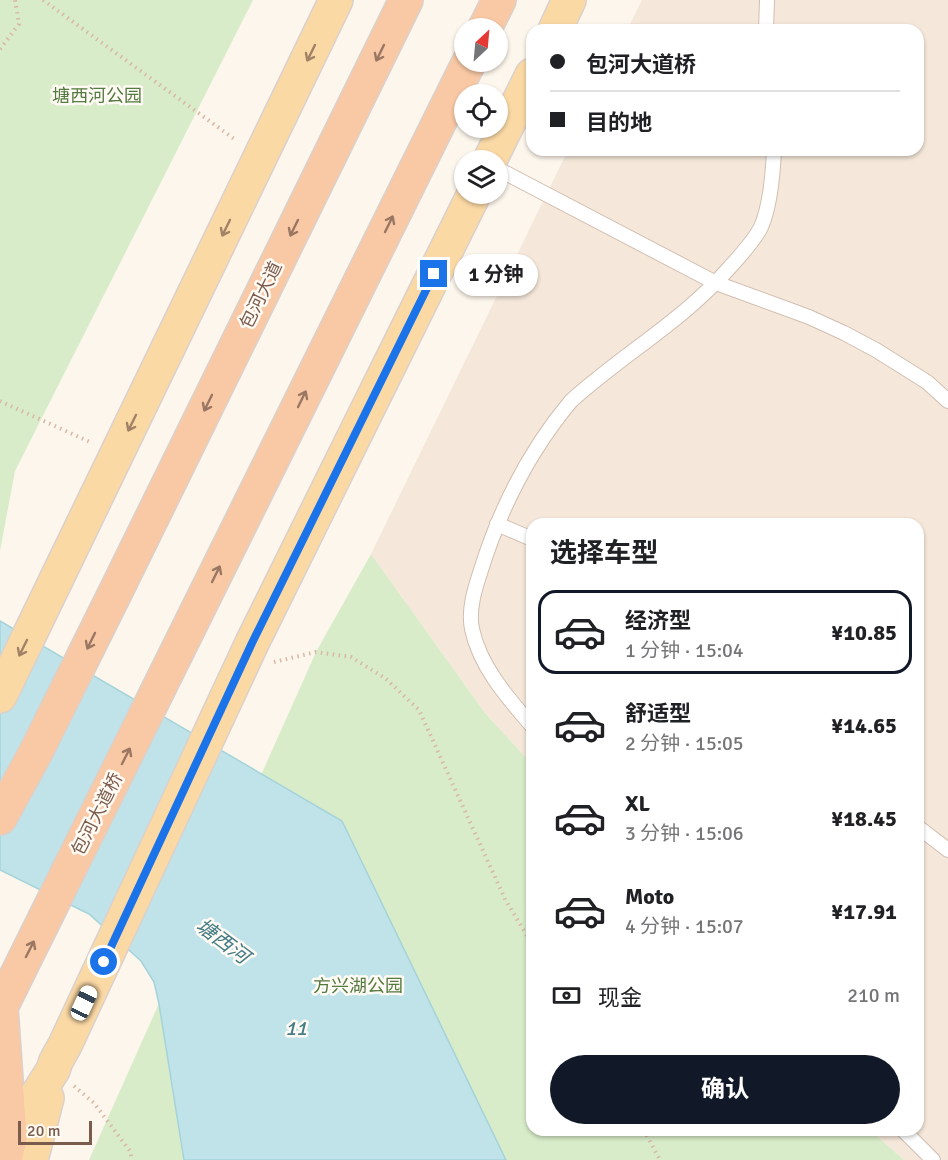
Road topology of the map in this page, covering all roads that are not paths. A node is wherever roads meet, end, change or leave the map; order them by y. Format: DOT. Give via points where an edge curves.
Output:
graph roads {
  1 [pos="336,0"];
  2 [pos="406,0"];
  3 [pos="499,0"];
  4 [pos="569,0"];
  5 [pos="767,0"];
  6 [pos="490,18"];
  7 [pos="558,24"];
  8 [pos="766,24"];
  9 [pos="464,72"];
  10 [pos="526,87"];
  11 [pos="495,150"];
  12 [pos="774,156"];
  13 [pos="508,174"];
  14 [pos="469,204"];
  15 [pos="716,283"];
  16 [pos="948,401"];
  17 [pos="497,524"];
  18 [pos="526,536"];
  19 [pos="0,696"];
  20 [pos="526,719"];
  21 [pos="0,818"];
  22 [pos="924,832"];
  23 [pos="948,850"];
  24 [pos="1,1006"];
  25 [pos="909,1136"];
  26 [pos="15,1153"];
  27 [pos="933,1160"];
  1 -- 19 [label="main road, one-way"];
  2 -- 21 [label="highway, 包河大道, one-way"];
  3 -- 6 [label="highway"];
  4 -- 7 [label="main road"];
  5 -- 8 [label="lane"];
  24 -- 9 [label="highway, 包河大道桥, one-way"];
  10 -- 11 [label="main road"];
  12 -- 15 [label="lane" via="773,177 761,226"];
  13 -- 15 [label="lane"];
  14 -- 26 [label="main road" via="245,657"];
  15 -- 16 [label="lane" via="844,333 927,382"];
  15 -- 17 [label="lane" via="560,413 517,480"];
  17 -- 18 [label="lane"];
  17 -- 20 [label="lane" via="476,585 472,629 490,673"];
  22 -- 23 [label="lane"];
  24 -- 26 [label="highway"];
  25 -- 27 [label="lane"];
}
